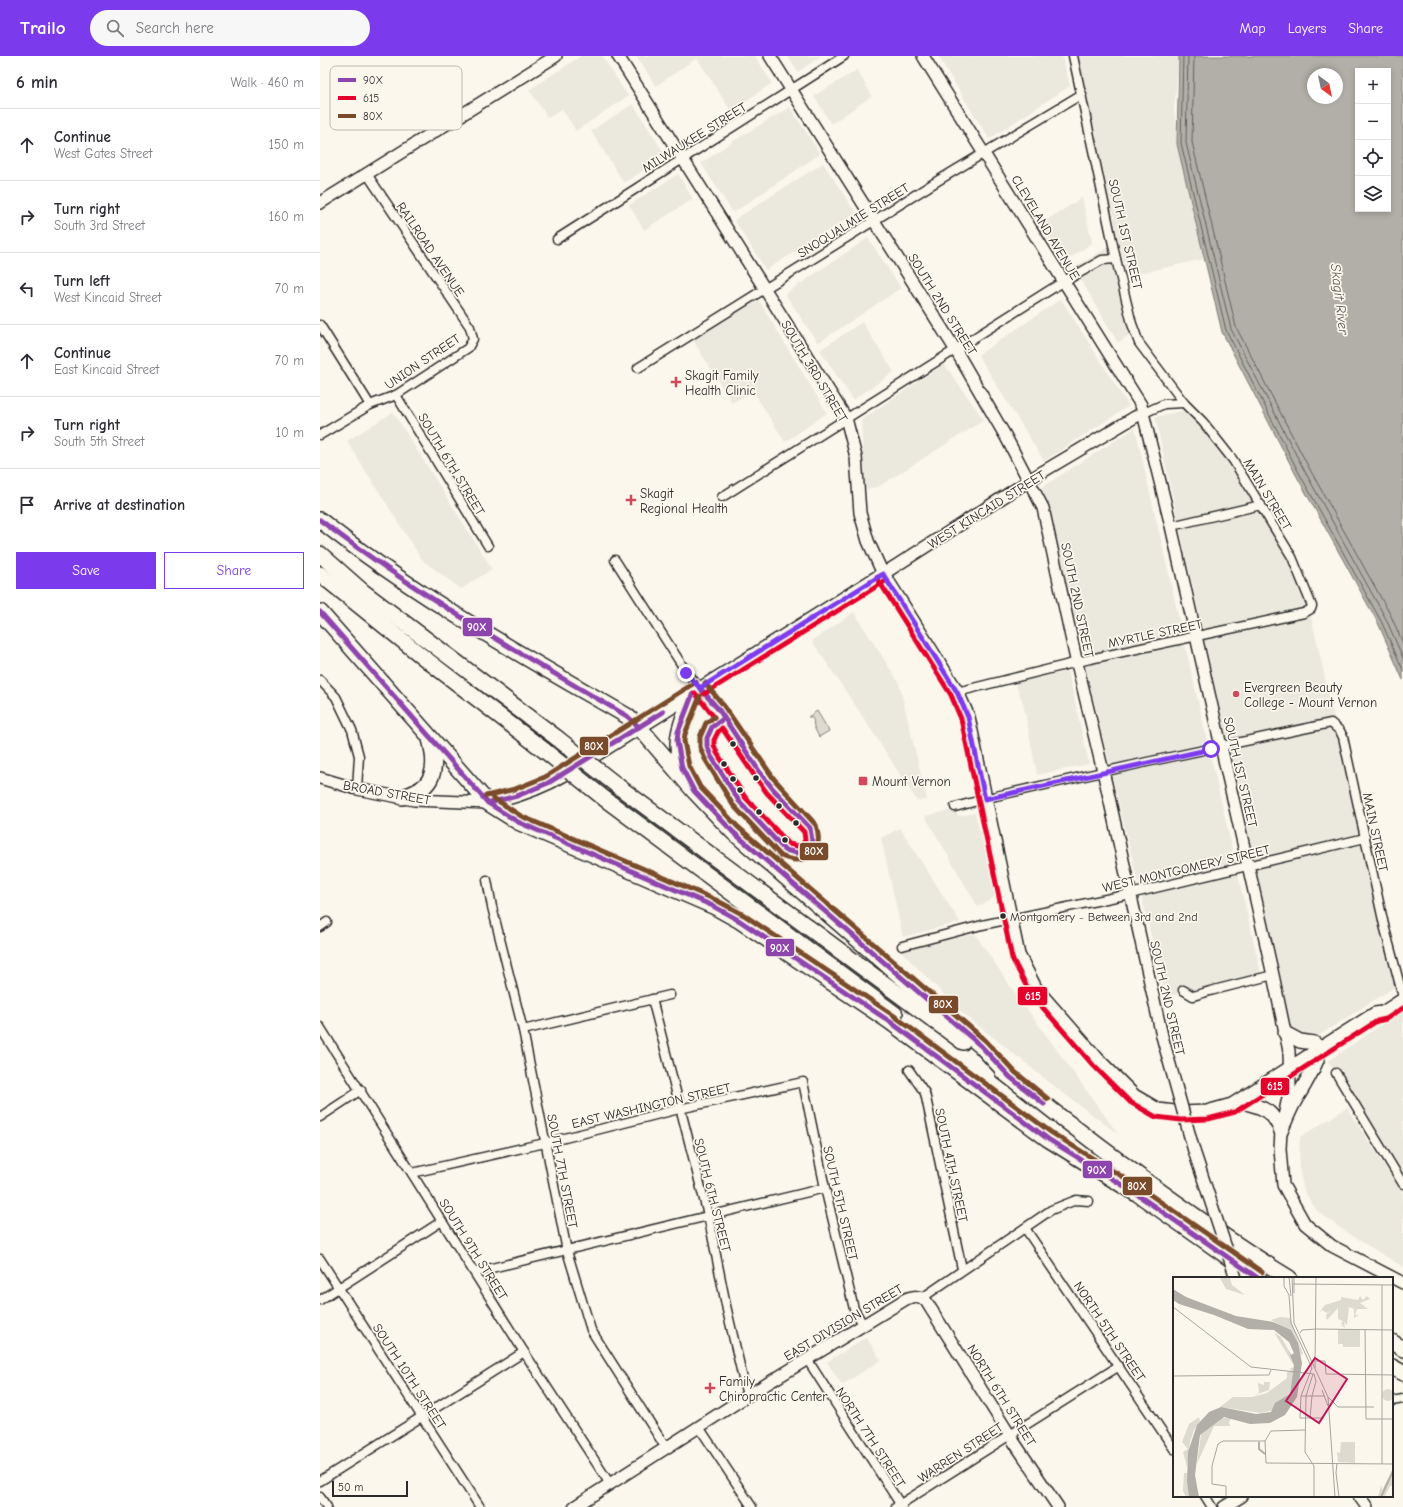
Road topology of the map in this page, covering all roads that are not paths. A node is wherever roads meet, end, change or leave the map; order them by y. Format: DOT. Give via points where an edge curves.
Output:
graph roads {
  1 [pos="556,56"];
  2 [pos="618,56"];
  3 [pos="770,56"];
  4 [pos="844,56"];
  5 [pos="923,56"];
  6 [pos="1073,56"];
  7 [pos="791,90"];
  8 [pos="1082,94"];
  9 [pos="462,114"];
  10 [pos="436,130"];
  11 [pos="985,153"];
  12 [pos="683,158"];
  13 [pos="367,174"];
  14 [pos="320,203"];
  15 [pos="874,221"];
  16 [pos="557,239"];
  17 [pos="1116,259"];
  18 [pos="1064,282"];
  19 [pos="766,289"];
  20 [pos="320,325"];
  21 [pos="473,338"];
  22 [pos="955,350"];
  23 [pos="638,368"];
  24 [pos="396,395"];
  25 [pos="1184,403"];
  26 [pos="370,405"];
  27 [pos="1144,413"];
  28 [pos="846,418"];
  29 [pos="320,435"];
  30 [pos="1030,481"];
  31 [pos="722,497"];
  32 [pos="1261,505"];
  33 [pos="320,520"];
  34 [pos="1171,526"];
  35 [pos="488,546"];
  36 [pos="320,554"];
  37 [pos="616,560"];
  38 [pos="320,574"];
  39 [pos="883,574"];
  40 [pos="1311,609"];
  41 [pos="320,612"];
  42 [pos="1196,636"];
  43 [pos="1077,663"];
  44 [pos="320,680"];
  45 [pos="696,691"];
  46 [pos="957,692"];
  47 [pos="639,727"];
  48 [pos="430,738"];
  49 [pos="1221,746"];
  50 [pos="1103,772"];
  51 [pos="320,778"];
  52 [pos="357,789"];
  53 [pos="694,791"];
  54 [pos="402,797"];
  55 [pos="985,799"];
  56 [pos="488,803"];
  57 [pos="955,807"];
  58 [pos="1365,838"];
  59 [pos="1248,866"];
  60 [pos="487,880"];
  61 [pos="1130,894"];
  62 [pos="1011,919"];
  63 [pos="328,922"];
  64 [pos="320,927"];
  65 [pos="902,946"];
  66 [pos="1273,975"];
  67 [pos="1183,990"];
  68 [pos="670,995"];
  69 [pos="1403,995"];
  70 [pos="652,999"];
  71 [pos="320,1027"];
  72 [pos="523,1030"];
  73 [pos="1286,1033"];
  74 [pos="1321,1049"];
  75 [pos="1290,1069"];
  76 [pos="909,1070"];
  77 [pos="1336,1073"];
  78 [pos="1010,1077"];
  79 [pos="803,1082"];
  80 [pos="361,1090"];
  81 [pos="1240,1101"];
  82 [pos="679,1109"];
  83 [pos="320,1117"];
  84 [pos="1281,1131"];
  85 [pos="545,1143"];
  86 [pos="412,1174"];
  87 [pos="1403,1184"];
  88 [pos="824,1188"];
  89 [pos="1135,1193"];
  90 [pos="1089,1201"];
  91 [pos="708,1215"];
  92 [pos="442,1221"];
  93 [pos="1025,1228"];
  94 [pos="567,1251"];
  95 [pos="320,1259"];
  96 [pos="962,1269"];
  97 [pos="475,1272"];
  98 [pos="1236,1277"];
  99 [pos="1257,1277"];
  100 [pos="1288,1277"];
  101 [pos="1391,1277"];
  102 [pos="1393,1278"];
  103 [pos="1403,1283"];
  104 [pos="338,1288"];
  105 [pos="922,1298"];
  106 [pos="320,1300"];
  107 [pos="864,1326"];
  108 [pos="1393,1343"];
  109 [pos="1403,1349"];
  110 [pos="524,1352"];
  111 [pos="807,1359"];
  112 [pos="1119,1366"];
  113 [pos="1393,1367"];
  114 [pos="1403,1374"];
  115 [pos="747,1396"];
  116 [pos="1403,1399"];
  117 [pos="1393,1401"];
  118 [pos="422,1416"];
  119 [pos="699,1427"];
  120 [pos="1010,1434"];
  121 [pos="1173,1447"];
  122 [pos="666,1448"];
  123 [pos="320,1481"];
  124 [pos="610,1484"];
  125 [pos="320,1497"];
  126 [pos="1206,1497"];
  127 [pos="1240,1497"];
  128 [pos="1360,1497"];
  129 [pos="900,1506"];
  130 [pos="327,1507"];
  131 [pos="480,1507"];
  132 [pos="574,1507"];
  133 [pos="752,1507"];
  134 [pos="1058,1507"];
  135 [pos="1212,1507"];
  136 [pos="1224,1507"];
  137 [pos="1367,1507"];
  1 -- 9 [label="street"];
  2 -- 12 [label="street, SOUTH 3RD STREET"];
  3 -- 7 [label="street, SOUTH 2ND STREET"];
  4 -- 7 [label="street, MILWAUKEE STREET"];
  5 -- 11 [label="street, CLEVELAND AVENUE"];
  6 -- 8 [label="street, SOUTH 1ST STREET"];
  7 -- 12 [label="street, MILWAUKEE STREET"];
  7 -- 15 [label="street, SOUTH 2ND STREET"];
  8 -- 11 [label="street, SNOQUALMIE STREET"];
  8 -- 17 [label="street, SOUTH 1ST STREET"];
  10 -- 13 [label="street"];
  11 -- 15 [label="street, SNOQUALMIE STREET"];
  11 -- 18 [label="street, CLEVELAND AVENUE"];
  12 -- 16 [label="street, MILWAUKEE STREET"];
  12 -- 19 [label="street, SOUTH 3RD STREET"];
  13 -- 14 [label="street"];
  13 -- 21 [label="street, RAILROAD AVENUE" via="470,328"];
  15 -- 19 [label="street, SNOQUALMIE STREET"];
  15 -- 22 [label="street, SOUTH 2ND STREET"];
  17 -- 18 [label="street" via="1102,260"];
  17 -- 25 [label="street, SOUTH 1ST STREET" via="1139,343"];
  18 -- 22 [label="street"];
  18 -- 27 [label="street, CLEVELAND AVENUE"];
  19 -- 23 [label="street, SNOQUALMIE STREET"];
  19 -- 28 [label="street, SOUTH 3RD STREET"];
  20 -- 26 [label="street"];
  21 -- 24 [label="street, UNION STREET" via="468,348"];
  22 -- 28 [label="street"];
  22 -- 30 [label="street, SOUTH 2ND STREET"];
  24 -- 26 [label="street, UNION STREET"];
  24 -- 35 [label="street, SOUTH 6TH STREET"];
  25 -- 27 [label="street, WEST KINCAID STREET" via="1164,404"];
  25 -- 32 [label="street, MAIN STREET" via="1203,422 1233,460"];
  26 -- 29 [label="street, UNION STREET"];
  27 -- 30 [label="street, WEST KINCAID STREET" via="1135,416"];
  27 -- 34 [label="street, SOUTH 1ST STREET"];
  28 -- 31 [label="street"];
  28 -- 39 [label="street, SOUTH 3RD STREET" via="856,457 860,513 868,540"];
  30 -- 39 [label="street, WEST KINCAID STREET"];
  30 -- 43 [label="street, SOUTH 2ND STREET" via="1044,508"];
  32 -- 34 [label="street"];
  32 -- 40 [label="street, MAIN STREET" via="1292,557 1311,601"];
  33 -- 47 [label="highway" via="362,553 415,589 627,716"];
  34 -- 42 [label="street, SOUTH 1ST STREET"];
  36 -- 78 [label="highway, bridge" via="362,591 619,787"];
  37 -- 45 [label="street"];
  38 -- 89 [label="highway, bridge" via="605,799"];
  39 -- 45 [label="main road, WEST KINCAID STREET"];
  39 -- 46 [label="main road, SOUTH 3RD STREET"];
  40 -- 42 [label="street, MYRTLE STREET" via="1304,613"];
  41 -- 48 [label="highway"];
  42 -- 43 [label="street, MYRTLE STREET"];
  42 -- 49 [label="street, SOUTH 1ST STREET"];
  43 -- 46 [label="street, MYRTLE STREET"];
  43 -- 50 [label="street, SOUTH 2ND STREET"];
  44 -- 52 [label="street" via="336,697 352,730 359,756"];
  45 -- 47 [label="main road, BROAD STREET"];
  45 -- 53 [label="highway" via="678,732 677,741 682,768"];
  46 -- 55 [label="main road, SOUTH 3RD STREET" via="968,717"];
  47 -- 53 [label="highway"];
  47 -- 56 [label="main road, BROAD STREET" via="548,784 517,796"];
  48 -- 54 [label="highway" via="435,763 433,773 427,785 412,795"];
  48 -- 56 [label="highway"];
  49 -- 50 [label="street"];
  49 -- 58 [label="street, MAIN STREET" via="1331,723 1343,737"];
  49 -- 59 [label="street, SOUTH 1ST STREET"];
  50 -- 55 [label="street"];
  50 -- 61 [label="street, SOUTH 2ND STREET"];
  51 -- 52 [label="street, BROAD STREET"];
  52 -- 54 [label="street, BROAD STREET"];
  53 -- 78 [label="highway" via="733,832 981,1046"];
  54 -- 56 [label="street, BROAD STREET" via="414,800"];
  55 -- 57 [label="street"];
  55 -- 62 [label="main road, SOUTH 3RD STREET"];
  56 -- 89 [label="highway" via="518,822 713,906 740,921 889,1021 1048,1139"];
  58 -- 59 [label="street, WEST MONTGOMERY STREET"];
  58 -- 69 [label="street, MAIN STREET"];
  59 -- 61 [label="street, WEST MONTGOMERY STREET"];
  59 -- 66 [label="street, SOUTH 1ST STREET"];
  60 -- 72 [label="street, SOUTH 7TH STREET"];
  61 -- 62 [label="street, WEST MONTGOMERY STREET"];
  61 -- 98 [label="street, SOUTH 2ND STREET, bridge" via="1162,1036 1212,1211"];
  62 -- 65 [label="street, WEST MONTGOMERY STREET"];
  62 -- 81 [label="main road, SOUTH 3RD STREET" via="1018,955 1035,988 1098,1060 1134,1096 1158,1110 1182,1113 1215,1111"];
  63 -- 64 [label="street"];
  66 -- 67 [label="street" via="1193,996"];
  66 -- 73 [label="street, SOUTH 1ST STREET"];
  68 -- 70 [label="street"];
  69 -- 74 [label="main road, SOUTH 3RD STREET" via="1383,1013 1375,1014"];
  70 -- 72 [label="street"];
  70 -- 82 [label="street, SOUTH 6TH STREET"];
  71 -- 80 [label="street, SOUTH 9TH STREET"];
  72 -- 85 [label="street, SOUTH 7TH STREET"];
  73 -- 74 [label="main road" via="1300,1042 1314,1043"];
  73 -- 75 [label="street, SOUTH 1ST STREET"];
  74 -- 75 [label="main road, SOUTH 3RD STREET"];
  74 -- 84 [label="main road"];
  75 -- 81 [label="main road, SOUTH 3RD STREET"];
  75 -- 84 [label="street, SOUTH 1ST STREET" via="1290,1088"];
  76 -- 96 [label="street, SOUTH 4TH STREET" via="925,1093"];
  77 -- 87 [label="street"];
  78 -- 100 [label="highway" via="1133,1171"];
  79 -- 82 [label="street, EAST WASHINGTON STREET"];
  79 -- 88 [label="street, SOUTH 5TH STREET"];
  80 -- 83 [label="street"];
  80 -- 86 [label="street, SOUTH 9TH STREET"];
  81 -- 84 [label="main road" via="1270,1111"];
  82 -- 85 [label="street, EAST WASHINGTON STREET"];
  82 -- 91 [label="street, SOUTH 6TH STREET"];
  84 -- 101 [label="street, SOUTH 1ST STREET" via="1283,1185 1305,1224 1332,1246"];
  85 -- 86 [label="street, EAST WASHINGTON STREET"];
  85 -- 94 [label="street, SOUTH 7TH STREET"];
  86 -- 92 [label="street, SOUTH 9TH STREET"];
  88 -- 91 [label="street"];
  88 -- 107 [label="street, SOUTH 5TH STREET" via="854,1309"];
  89 -- 99 [label="highway"];
  90 -- 93 [label="street, EAST DIVISION STREET" via="1076,1200 1051,1210"];
  91 -- 94 [label="street"];
  91 -- 115 [label="street, SOUTH 6TH STREET"];
  92 -- 97 [label="street, SOUTH 9TH STREET"];
  92 -- 104 [label="street"];
  93 -- 96 [label="street, EAST DIVISION STREET"];
  93 -- 112 [label="street, NORTH 5TH STREET"];
  94 -- 97 [label="street"];
  94 -- 122 [label="street, SOUTH 7TH STREET" via="591,1330"];
  95 -- 104 [label="street, SOUTH 10TH STREET"];
  96 -- 105 [label="street, EAST DIVISION STREET"];
  97 -- 110 [label="street, SOUTH 9TH STREET"];
  102 -- 103 [label="street, SOUTH 1ST STREET"];
  104 -- 106 [label="street"];
  104 -- 118 [label="street, SOUTH 10TH STREET"];
  105 -- 107 [label="street, EAST DIVISION STREET" via="913,1296 906,1299"];
  105 -- 120 [label="street, NORTH 6TH STREET"];
  107 -- 111 [label="street, EAST DIVISION STREET"];
  108 -- 109 [label="highway"];
  110 -- 118 [label="street"];
  110 -- 124 [label="street, SOUTH 9TH STREET"];
  111 -- 115 [label="street, EAST DIVISION STREET"];
  111 -- 129 [label="street, NORTH 7TH STREET"];
  112 -- 120 [label="street, WARREN STREET"];
  112 -- 121 [label="street, NORTH 5TH STREET"];
  113 -- 114 [label="highway"];
  115 -- 119 [label="street, EAST DIVISION STREET"];
  116 -- 117 [label="street"];
  118 -- 123 [label="street"];
  118 -- 131 [label="street, SOUTH 10TH STREET"];
  119 -- 122 [label="street, EAST DIVISION STREET"];
  119 -- 133 [label="street"];
  120 -- 129 [label="street, WARREN STREET"];
  120 -- 134 [label="street, NORTH 6TH STREET"];
  122 -- 124 [label="street, EAST DIVISION STREET"];
  124 -- 132 [label="street, EAST DIVISION STREET"];
  125 -- 130 [label="street"];
  126 -- 135 [label="street"];
  127 -- 136 [label="street"];
  128 -- 137 [label="street"];
}
